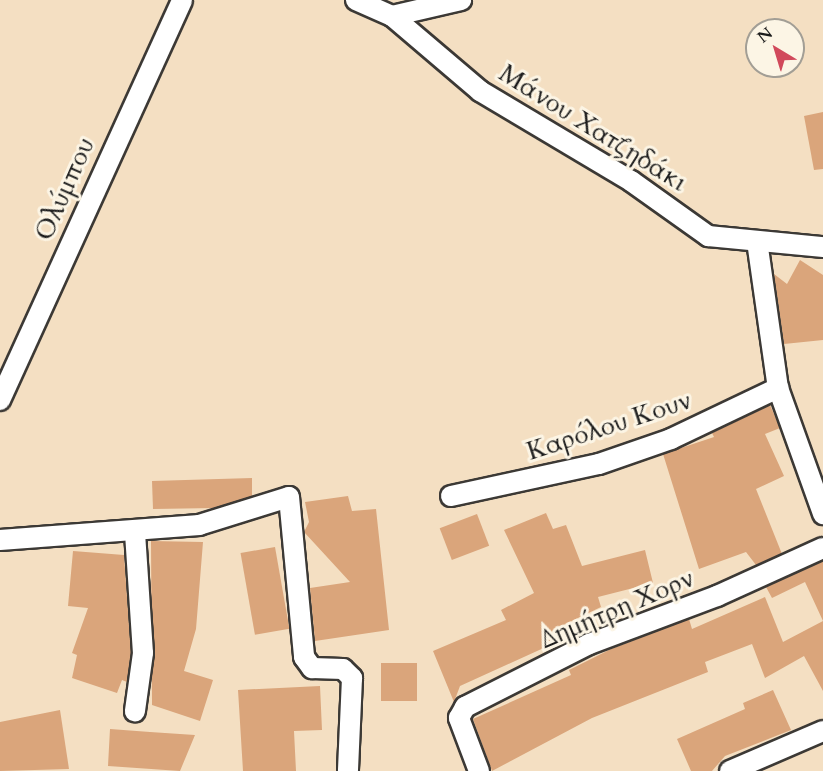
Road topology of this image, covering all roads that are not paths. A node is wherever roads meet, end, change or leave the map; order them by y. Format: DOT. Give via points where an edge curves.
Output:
graph roads {
  1 [pos="182,0"];
  2 [pos="356,0"];
  3 [pos="461,0"];
  4 [pos="392,16"];
  5 [pos="757,241"];
  6 [pos="823,247"];
  7 [pos="778,388"];
  8 [pos="0,400"];
  9 [pos="451,496"];
  10 [pos="823,514"];
  11 [pos="135,533"];
  12 [pos="0,540"];
  13 [pos="823,548"];
  14 [pos="135,711"];
  15 [pos="823,731"];
  16 [pos="348,771"];
  17 [pos="479,771"];
  18 [pos="730,771"];
  1 -- 8 [label="street, Ολύμπου"];
  2 -- 4 [label="street, Μάνου Χατζηδάκι"];
  3 -- 4 [label="street"];
  4 -- 5 [label="street, Μάνου Χατζηδάκι" via="480,91 641,188 708,236"];
  5 -- 6 [label="street, Μάνου Χατζηδάκι"];
  5 -- 7 [label="street"];
  7 -- 9 [label="street, Καρόλου Κουν" via="671,440 599,464"];
  7 -- 10 [label="street"];
  11 -- 12 [label="street"];
  11 -- 14 [label="street" via="143,654"];
  11 -- 16 [label="street" via="222,520 289,496 304,657 312,668 343,669 352,678"];
  13 -- 17 [label="street, Δημήτρη Χορν" via="717,596 589,644 465,707 459,718"];
  15 -- 18 [label="street"];
}
